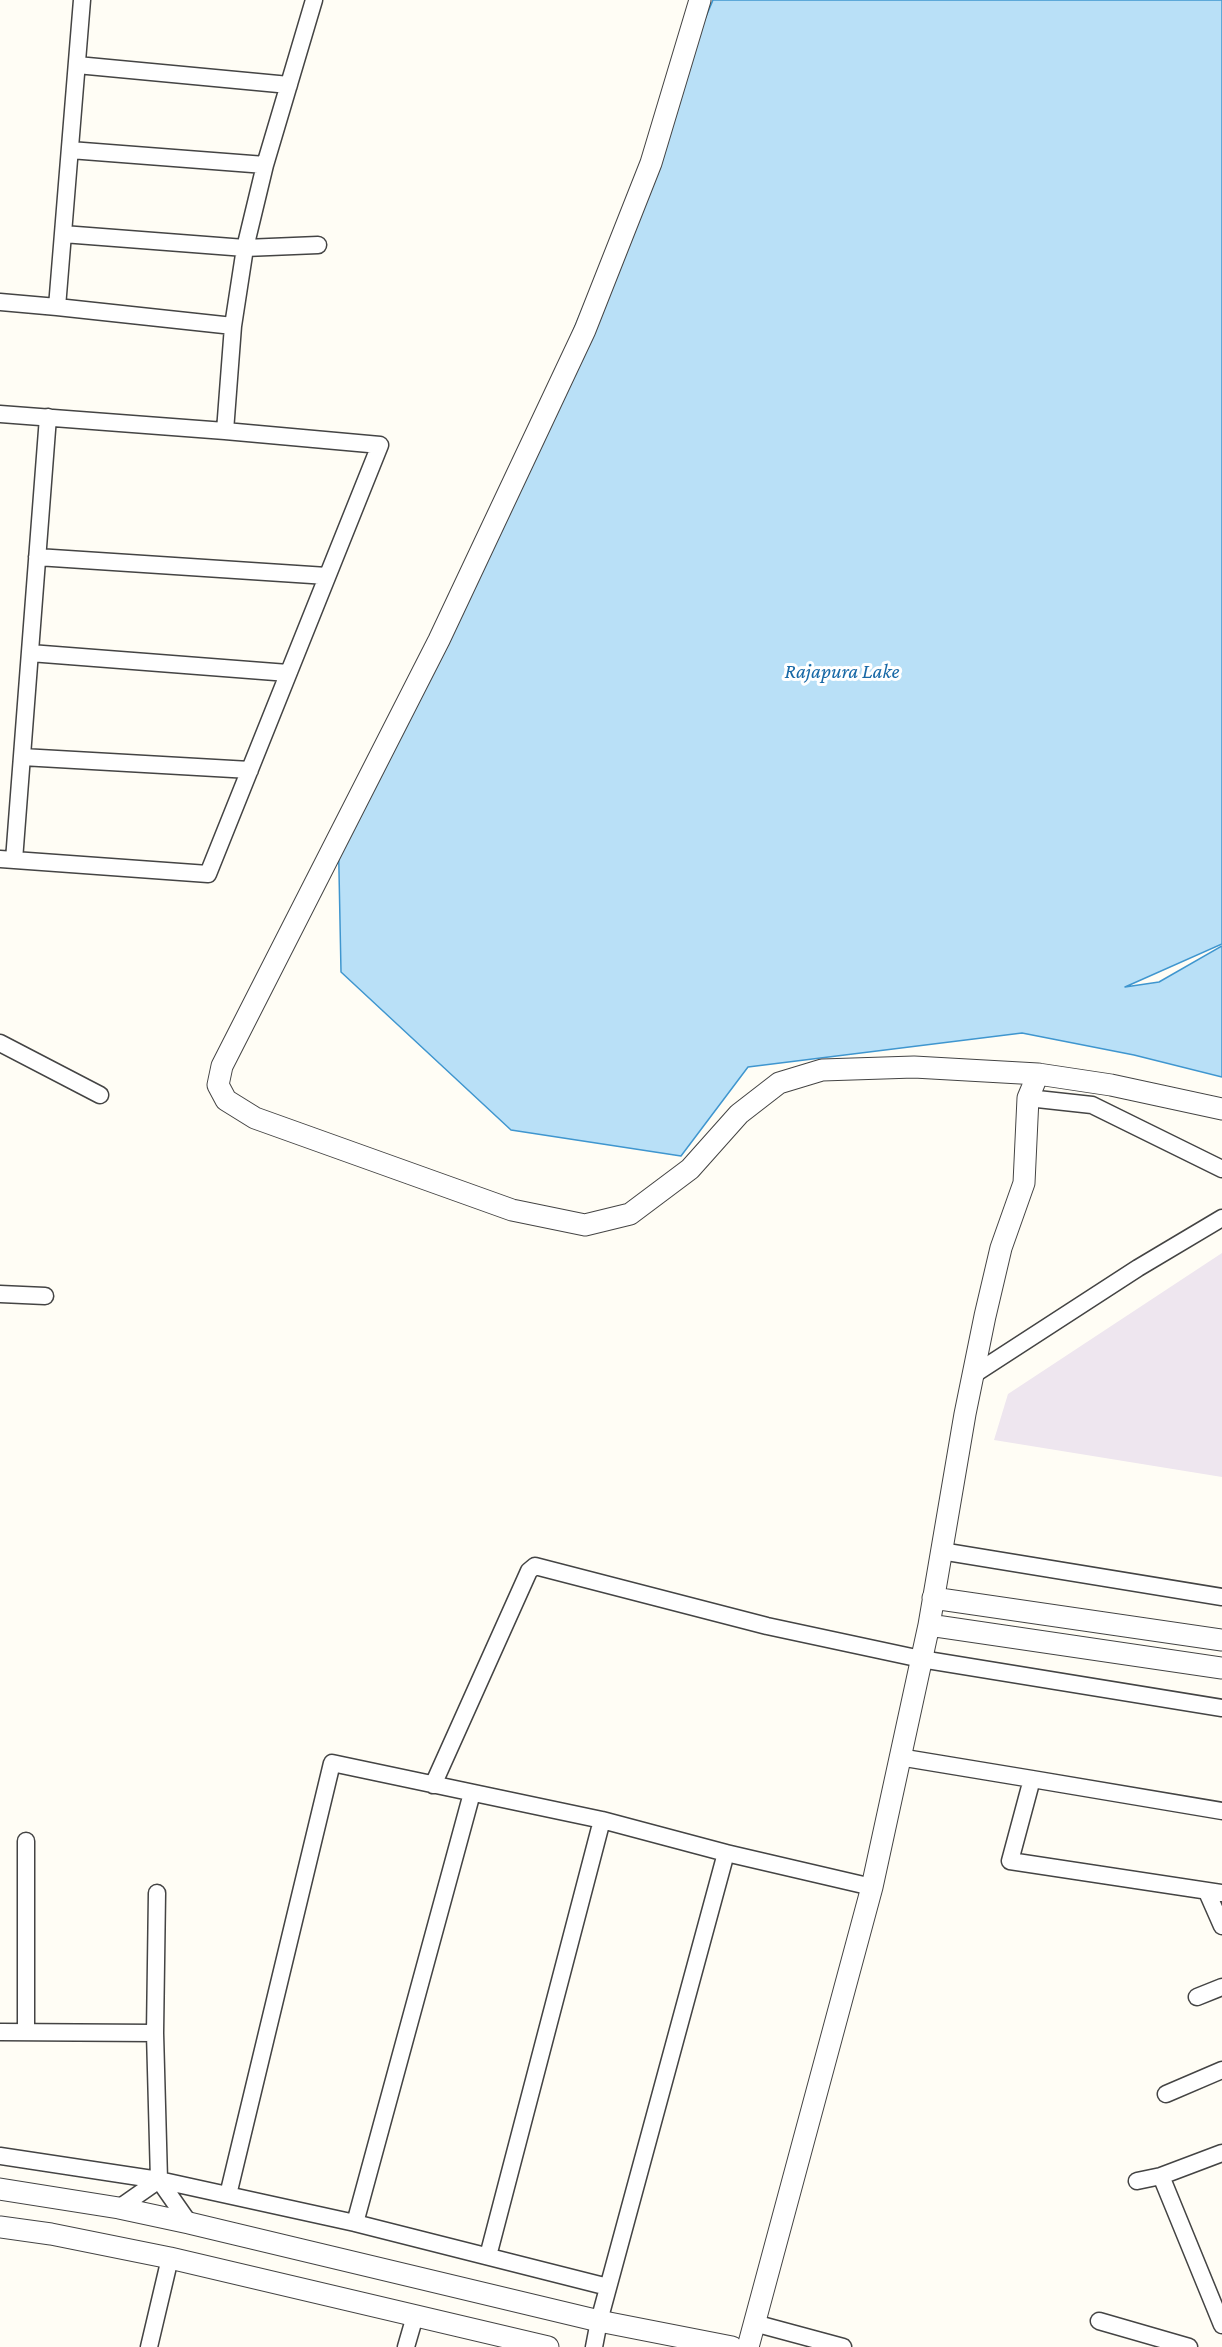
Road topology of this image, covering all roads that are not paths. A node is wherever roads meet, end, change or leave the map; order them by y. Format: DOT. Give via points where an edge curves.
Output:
graph roads {
  1 [pos="82,0"];
  2 [pos="314,0"];
  3 [pos="700,0"];
  4 [pos="77,65"];
  5 [pos="289,85"];
  6 [pos="70,150"];
  7 [pos="265,165"];
  8 [pos="63,234"];
  9 [pos="318,245"];
  10 [pos="245,248"];
  11 [pos="0,302"];
  12 [pos="57,307"];
  13 [pos="233,326"];
  14 [pos="0,414"];
  15 [pos="48,417"];
  16 [pos="225,431"];
  17 [pos="37,556"];
  18 [pos="327,576"];
  19 [pos="30,653"];
  20 [pos="288,673"];
  21 [pos="22,757"];
  22 [pos="250,770"];
  23 [pos="7,859"];
  24 [pos="0,1043"];
  25 [pos="1038,1074"];
  26 [pos="100,1095"];
  27 [pos="1028,1098"];
  28 [pos="1222,1109"];
  29 [pos="1222,1169"];
  30 [pos="1222,1218"];
  31 [pos="0,1294"];
  32 [pos="45,1296"];
  33 [pos="973,1375"];
  34 [pos="941,1551"];
  35 [pos="1222,1597"];
  36 [pos="933,1598"];
  37 [pos="929,1624"];
  38 [pos="1222,1640"];
  39 [pos="921,1659"];
  40 [pos="1222,1668"];
  41 [pos="1222,1708"];
  42 [pos="899,1757"];
  43 [pos="1032,1779"];
  44 [pos="433,1785"];
  45 [pos="472,1793"];
  46 [pos="1222,1811"];
  47 [pos="602,1820"];
  48 [pos="26,1841"];
  49 [pos="726,1853"];
  50 [pos="872,1887"];
  51 [pos="157,1893"];
  52 [pos="1215,1893"];
  53 [pos="1222,1926"];
  54 [pos="1222,1988"];
  55 [pos="1197,1997"];
  56 [pos="26,2031"];
  57 [pos="0,2032"];
  58 [pos="155,2033"];
  59 [pos="1222,2070"];
  60 [pos="1166,2094"];
  61 [pos="1222,2153"];
  62 [pos="0,2156"];
  63 [pos="1161,2176"];
  64 [pos="159,2180"];
  65 [pos="1137,2181"];
  66 [pos="0,2189"];
  67 [pos="228,2195"];
  68 [pos="119,2208"];
  69 [pos="189,2223"];
  70 [pos="355,2223"];
  71 [pos="0,2227"];
  72 [pos="488,2256"];
  73 [pos="170,2258"];
  74 [pos="608,2287"];
  75 [pos="415,2316"];
  76 [pos="599,2321"];
  77 [pos="1099,2321"];
  78 [pos="754,2323"];
  79 [pos="1222,2325"];
  80 [pos="148,2347"];
  81 [pos="406,2347"];
  82 [pos="547,2347"];
  83 [pos="594,2347"];
  84 [pos="732,2347"];
  85 [pos="748,2347"];
  86 [pos="843,2347"];
  87 [pos="1189,2347"];
  1 -- 4 [label="street"];
  2 -- 5 [label="street"];
  3 -- 25 [label="street" via="651,163 585,330 439,640 222,1066 218,1085 226,1100 255,1118 512,1210 585,1225 630,1214 690,1169 739,1114 779,1083 822,1070 914,1067"];
  4 -- 5 [label="street"];
  4 -- 6 [label="street"];
  5 -- 7 [label="street"];
  6 -- 7 [label="street"];
  6 -- 8 [label="street"];
  7 -- 10 [label="street"];
  8 -- 10 [label="street"];
  8 -- 12 [label="street"];
  9 -- 10 [label="street"];
  10 -- 13 [label="street"];
  11 -- 12 [label="street"];
  12 -- 13 [label="street"];
  13 -- 16 [label="street"];
  14 -- 15 [label="street"];
  15 -- 16 [label="street"];
  15 -- 17 [label="street"];
  16 -- 18 [label="street" via="380,445"];
  17 -- 18 [label="street"];
  17 -- 19 [label="street"];
  18 -- 20 [label="street"];
  19 -- 20 [label="street"];
  19 -- 21 [label="street"];
  20 -- 22 [label="street"];
  21 -- 22 [label="street"];
  21 -- 23 [label="street"];
  22 -- 23 [label="street" via="208,874"];
  24 -- 26 [label="street"];
  25 -- 27 [label="street"];
  25 -- 28 [label="street"];
  27 -- 29 [label="street" via="1092,1105"];
  27 -- 33 [label="street" via="1024,1183 1001,1248"];
  30 -- 33 [label="street"];
  31 -- 32 [label="street"];
  33 -- 34 [label="street"];
  34 -- 35 [label="street"];
  34 -- 36 [label="street"];
  36 -- 37 [label="street"];
  36 -- 38 [label="street"];
  37 -- 39 [label="street"];
  37 -- 40 [label="street"];
  39 -- 41 [label="street"];
  39 -- 42 [label="street"];
  39 -- 44 [label="street" via="755,1623 535,1566"];
  42 -- 43 [label="street"];
  42 -- 50 [label="street"];
  43 -- 46 [label="street"];
  43 -- 52 [label="street" via="1010,1861"];
  44 -- 45 [label="street"];
  44 -- 67 [label="street" via="332,1763"];
  45 -- 47 [label="street"];
  45 -- 70 [label="street"];
  47 -- 49 [label="street"];
  47 -- 72 [label="street"];
  48 -- 56 [label="street"];
  49 -- 50 [label="street"];
  49 -- 74 [label="street"];
  50 -- 78 [label="street"];
  51 -- 58 [label="street"];
  52 -- 53 [label="street"];
  54 -- 55 [label="street"];
  56 -- 57 [label="street"];
  56 -- 58 [label="street"];
  58 -- 64 [label="street"];
  59 -- 60 [label="street"];
  61 -- 63 [label="street"];
  62 -- 64 [label="street"];
  63 -- 65 [label="street"];
  63 -- 79 [label="street"];
  64 -- 67 [label="street"];
  64 -- 68 [label="street"];
  64 -- 69 [label="street"];
  66 -- 68 [label="street"];
  67 -- 70 [label="street"];
  68 -- 69 [label="street"];
  69 -- 76 [label="street"];
  70 -- 72 [label="street"];
  71 -- 73 [label="street"];
  72 -- 74 [label="street"];
  73 -- 75 [label="street"];
  73 -- 80 [label="street"];
  74 -- 76 [label="street"];
  75 -- 81 [label="street"];
  75 -- 82 [label="street"];
  76 -- 83 [label="street"];
  76 -- 84 [label="street"];
  77 -- 87 [label="street"];
  78 -- 85 [label="street"];
  78 -- 86 [label="street"];
}
